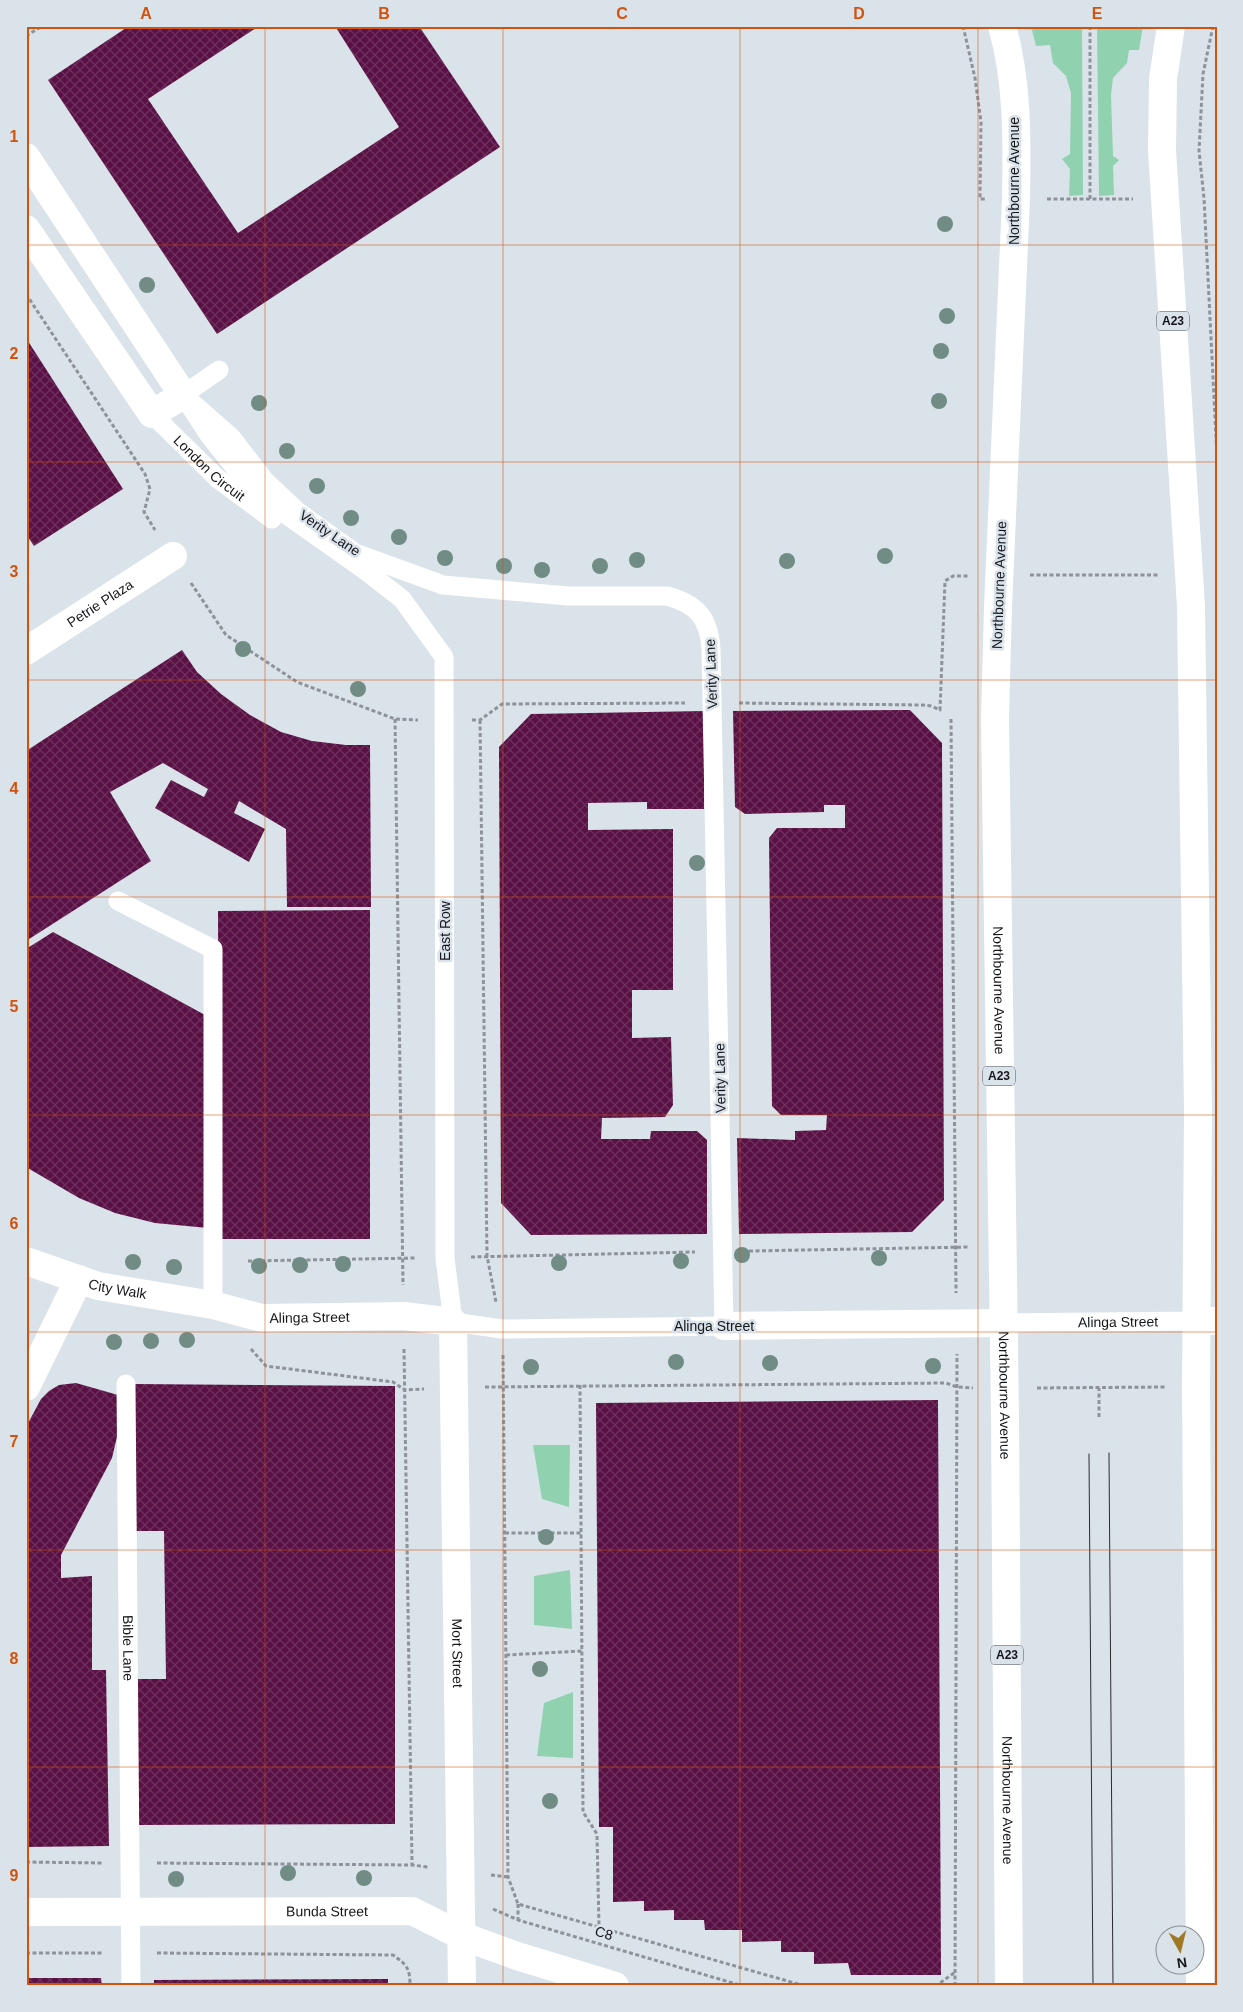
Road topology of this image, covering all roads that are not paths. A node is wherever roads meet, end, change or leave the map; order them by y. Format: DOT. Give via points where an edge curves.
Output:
graph roads {
  1 [pos="1171,26"];
  2 [pos="1003,28"];
  3 [pos="26,157"];
  4 [pos="26,229"];
  5 [pos="219,370"];
  6 [pos="183,395"];
  7 [pos="152,414"];
  8 [pos="172,556"];
  9 [pos="26,651"];
  10 [pos="444,657"];
  11 [pos="118,901"];
  12 [pos="26,1261"];
  13 [pos="79,1280"];
  14 [pos="213,1305"];
  15 [pos="1207,1321"];
  16 [pos="453,1322"];
  17 [pos="1003,1323"];
  18 [pos="724,1326"];
  19 [pos="126,1384"];
  20 [pos="26,1387"];
  21 [pos="26,1912"];
  22 [pos="131,1912"];
  23 [pos="462,1936"];
  24 [pos="131,1986"];
  25 [pos="462,1986"];
  26 [pos="615,1986"];
  27 [pos="1009,1986"];
  28 [pos="1200,1986"];
  1 -- 15 [label="main road, A23" via="1163,79 1162,151 1188,575 1198,1111"];
  2 -- 17 [label="main road, Northbourne Avenue / A23" via="1012,80 1017,142 995,718"];
  3 -- 6 [label="main road, London Circuit"];
  4 -- 7 [label="main road, London Circuit"];
  5 -- 6 [label="lane"];
  6 -- 7 [label="main road"];
  6 -- 10 [label="lane, London Circuit" via="236,469 264,498 402,599"];
  6 -- 18 [label="lane, Verity Lane" via="232,438 265,481 297,511 355,553 443,585 568,596 667,596 682,600 704,619 710,634 712,702"];
  7 -- 10 [label="lane, London Circuit" via="218,479 395,608"];
  8 -- 9 [label="main road, Petrie Plaza"];
  10 -- 16 [label="lane, East Row" via="445,1258"];
  11 -- 14 [label="lane" via="213,949"];
  12 -- 13 [label="main road, City Walk"];
  13 -- 14 [label="main road, City Walk"];
  13 -- 20 [label="main road"];
  14 -- 16 [label="main road, Alinga Street" via="262,1318 404,1316"];
  15 -- 17 [label="lane, Alinga Street"];
  15 -- 28 [label="main road, A23" via="1196,1387"];
  16 -- 18 [label="lane, Alinga Street" via="502,1329"];
  16 -- 23 [label="main road, Mort Street"];
  17 -- 18 [label="main road, Alinga Street"];
  17 -- 27 [label="main road, Northbourne Avenue / A23"];
  19 -- 22 [label="lane, Bible Lane"];
  21 -- 22 [label="main road, Bunda Street"];
  22 -- 23 [label="main road, Bunda Street" via="412,1911"];
  22 -- 24 [label="lane, Bible Lane"];
  23 -- 25 [label="main road, Mort Street"];
  23 -- 26 [label="main road, Bunda Street"];
}
